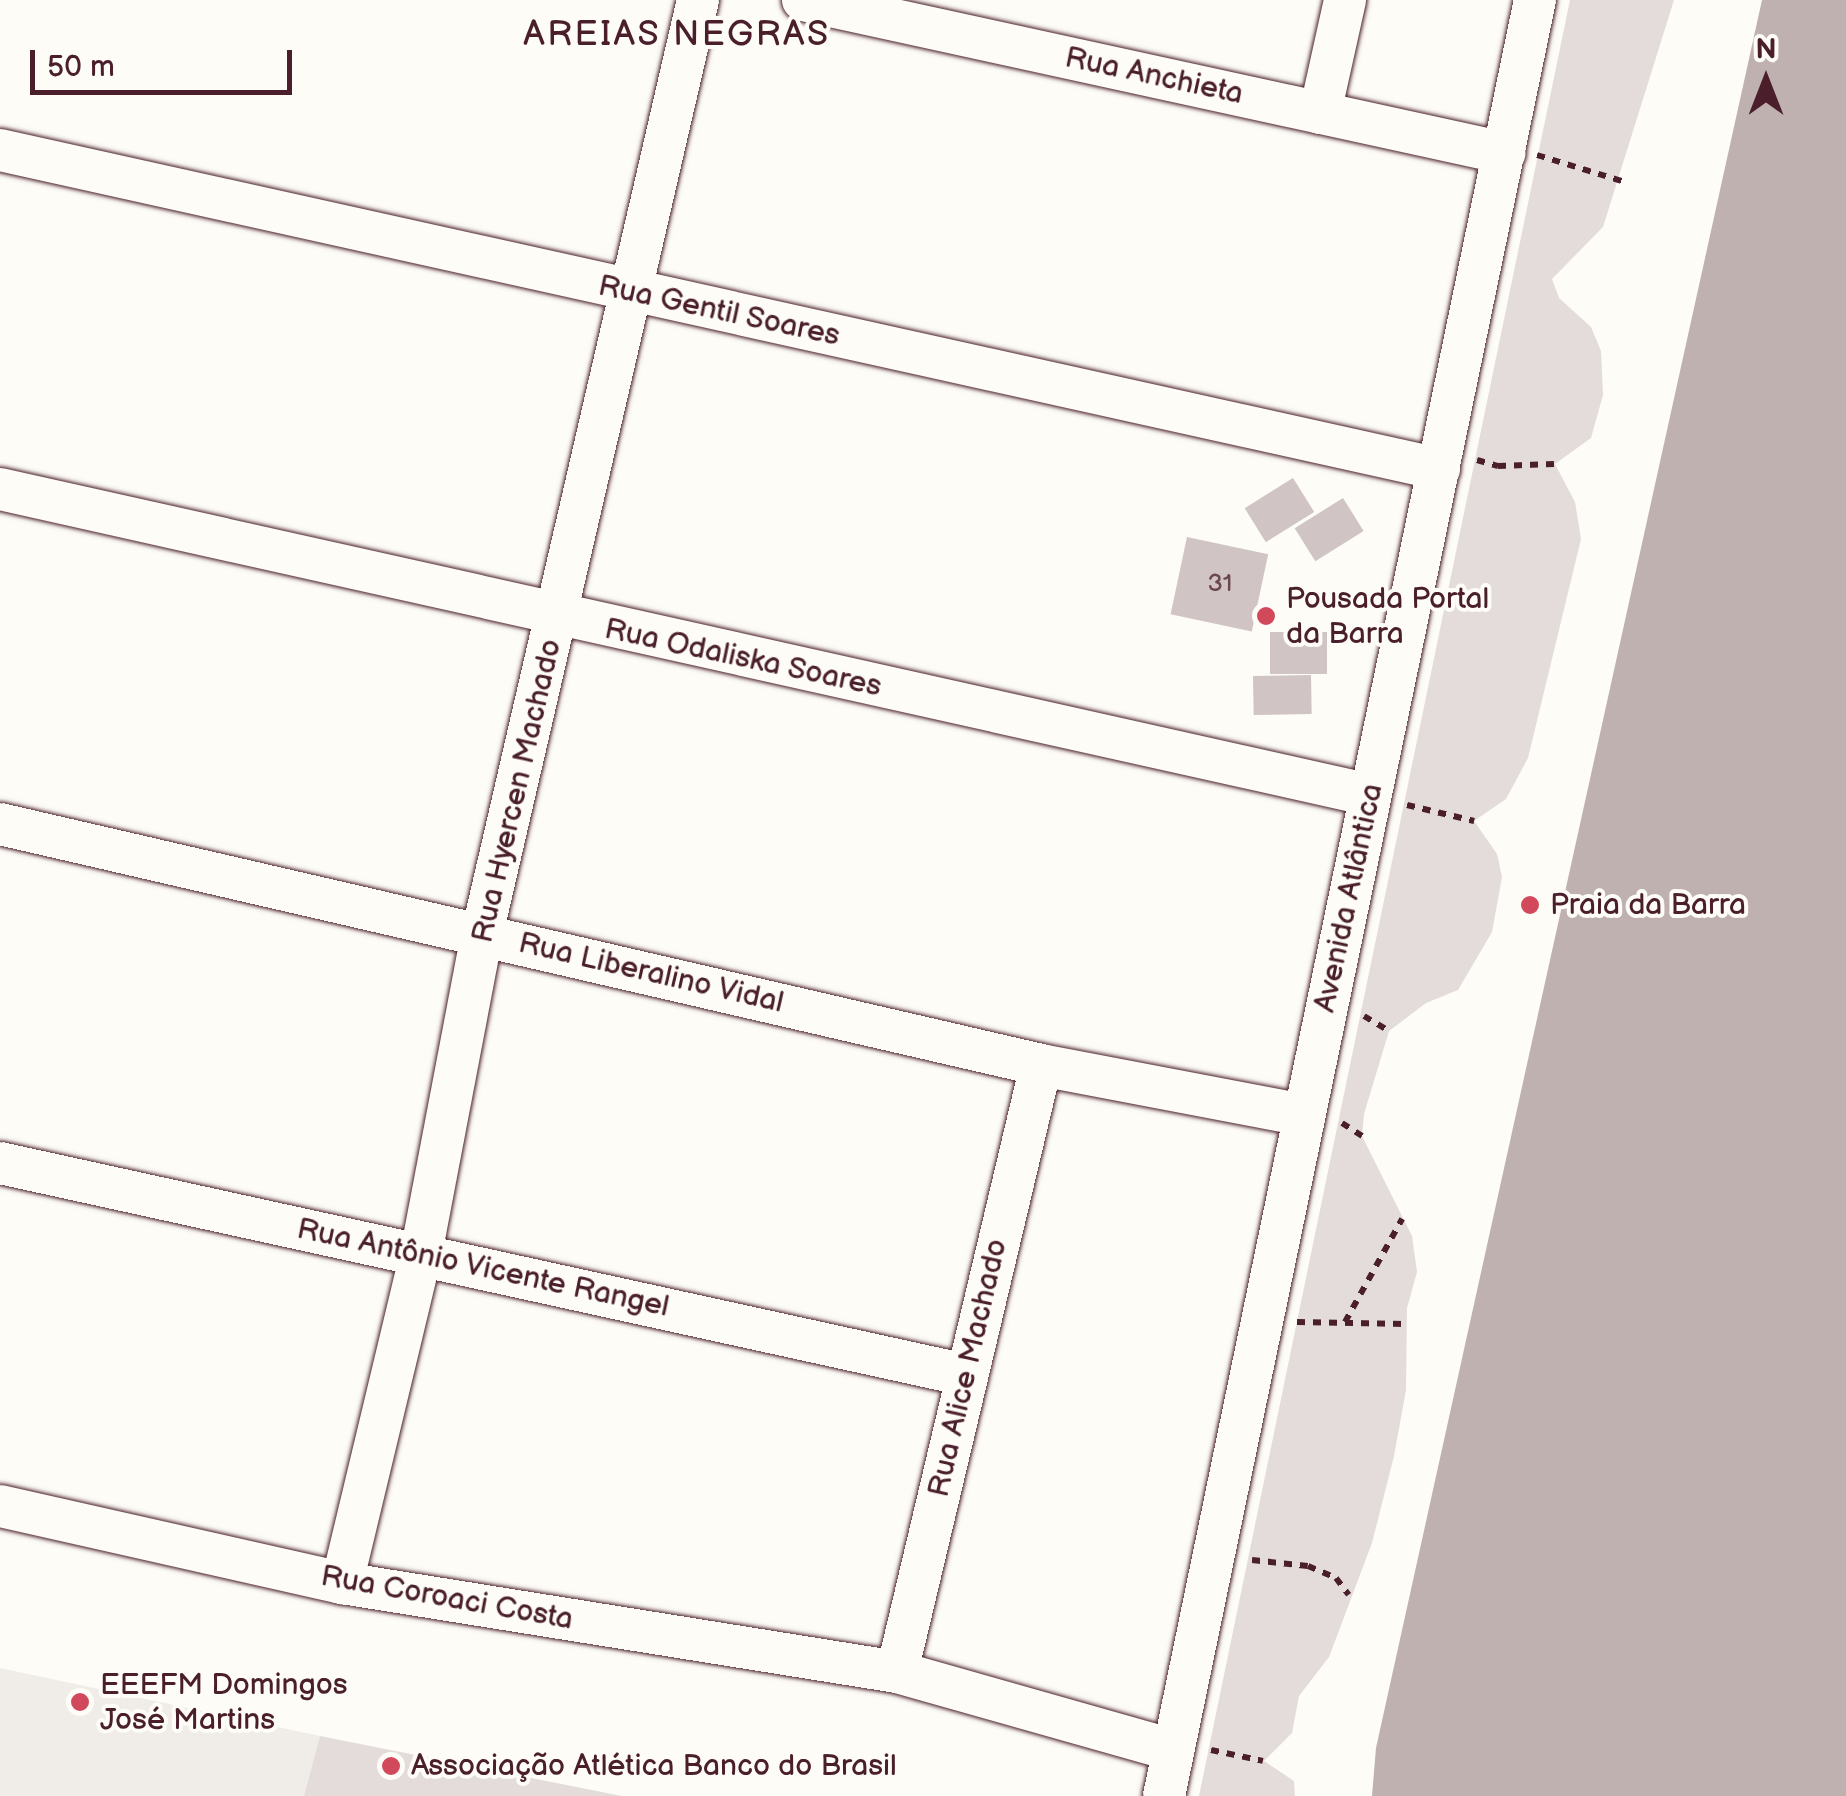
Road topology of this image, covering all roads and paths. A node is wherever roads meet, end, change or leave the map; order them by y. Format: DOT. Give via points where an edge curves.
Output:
graph roads {
  1 [pos="698,0"];
  2 [pos="803,0"];
  3 [pos="1346,0"];
  4 [pos="1535,0"];
  5 [pos="1320,112"];
  6 [pos="0,150"];
  7 [pos="1516,153"];
  8 [pos="1622,181"];
  9 [pos="632,292"];
  10 [pos="1452,463"];
  11 [pos="1554,464"];
  12 [pos="0,489"];
  13 [pos="558,618"];
  14 [pos="1381,799"];
  15 [pos="1474,821"];
  16 [pos="0,824"];
  17 [pos="482,934"];
  18 [pos="1350,1011"];
  19 [pos="1389,1031"];
  20 [pos="1042,1065"];
  21 [pos="1303,1115"];
  22 [pos="0,1162"];
  23 [pos="1402,1219"];
  24 [pos="421,1254"];
  25 [pos="1345,1322"];
  26 [pos="1285,1323"];
  27 [pos="1406,1324"];
  28 [pos="966,1375"];
  29 [pos="0,1506"];
  30 [pos="1236,1560"];
  31 [pos="342,1582"];
  32 [pos="1349,1595"];
  33 [pos="897,1672"];
  34 [pos="1185,1748"];
  35 [pos="1263,1761"];
  36 [pos="1164,1796"];
  1 -- 9 [label="street, Rua Hyercen Machado"];
  2 -- 5 [label="street, Rua Anchieta"];
  3 -- 5 [label="street"];
  4 -- 7 [label="street, Avenida Atlântica"];
  5 -- 7 [label="street, Rua Anchieta"];
  6 -- 9 [label="street, Rua Gentil Soares"];
  7 -- 8 [label="path"];
  7 -- 10 [label="street, Avenida Atlântica"];
  9 -- 10 [label="street, Rua Gentil Soares"];
  9 -- 13 [label="street, Rua Hyercen Machado"];
  10 -- 11 [label="path"];
  10 -- 14 [label="street, Avenida Atlântica"];
  12 -- 13 [label="street, Rua Odaliska Soares"];
  13 -- 14 [label="street, Rua Odaliska Soares"];
  13 -- 17 [label="street, Rua Hyercen Machado"];
  14 -- 15 [label="path"];
  14 -- 21 [label="street, Avenida Atlântica"];
  16 -- 17 [label="street, Rua Liberalino Vidal"];
  17 -- 20 [label="street, Rua Liberalino Vidal"];
  17 -- 24 [label="street, Rua Hyercen Machado"];
  18 -- 19 [label="path"];
  20 -- 21 [label="street, Rua Liberalino Vidal"];
  20 -- 28 [label="street, Rua Alice Machado"];
  21 -- 34 [label="street, Avenida Atlântica"];
  22 -- 24 [label="street, Rua Antônio Vicente Rangel"];
  23 -- 25 [label="path"];
  24 -- 28 [label="street, Rua Antônio Vicente Rangel"];
  24 -- 31 [label="street, Rua Hyercen Machado"];
  25 -- 26 [label="path"];
  25 -- 27 [label="path"];
  28 -- 33 [label="street, Rua Alice Machado"];
  29 -- 31 [label="street, Rua Coroaci Costa"];
  30 -- 32 [label="path" via="1308,1566 1336,1578"];
  31 -- 33 [label="street, Rua Coroaci Costa"];
  33 -- 34 [label="street"];
  34 -- 35 [label="path"];
  34 -- 36 [label="street, Avenida Atlântica"];
}
